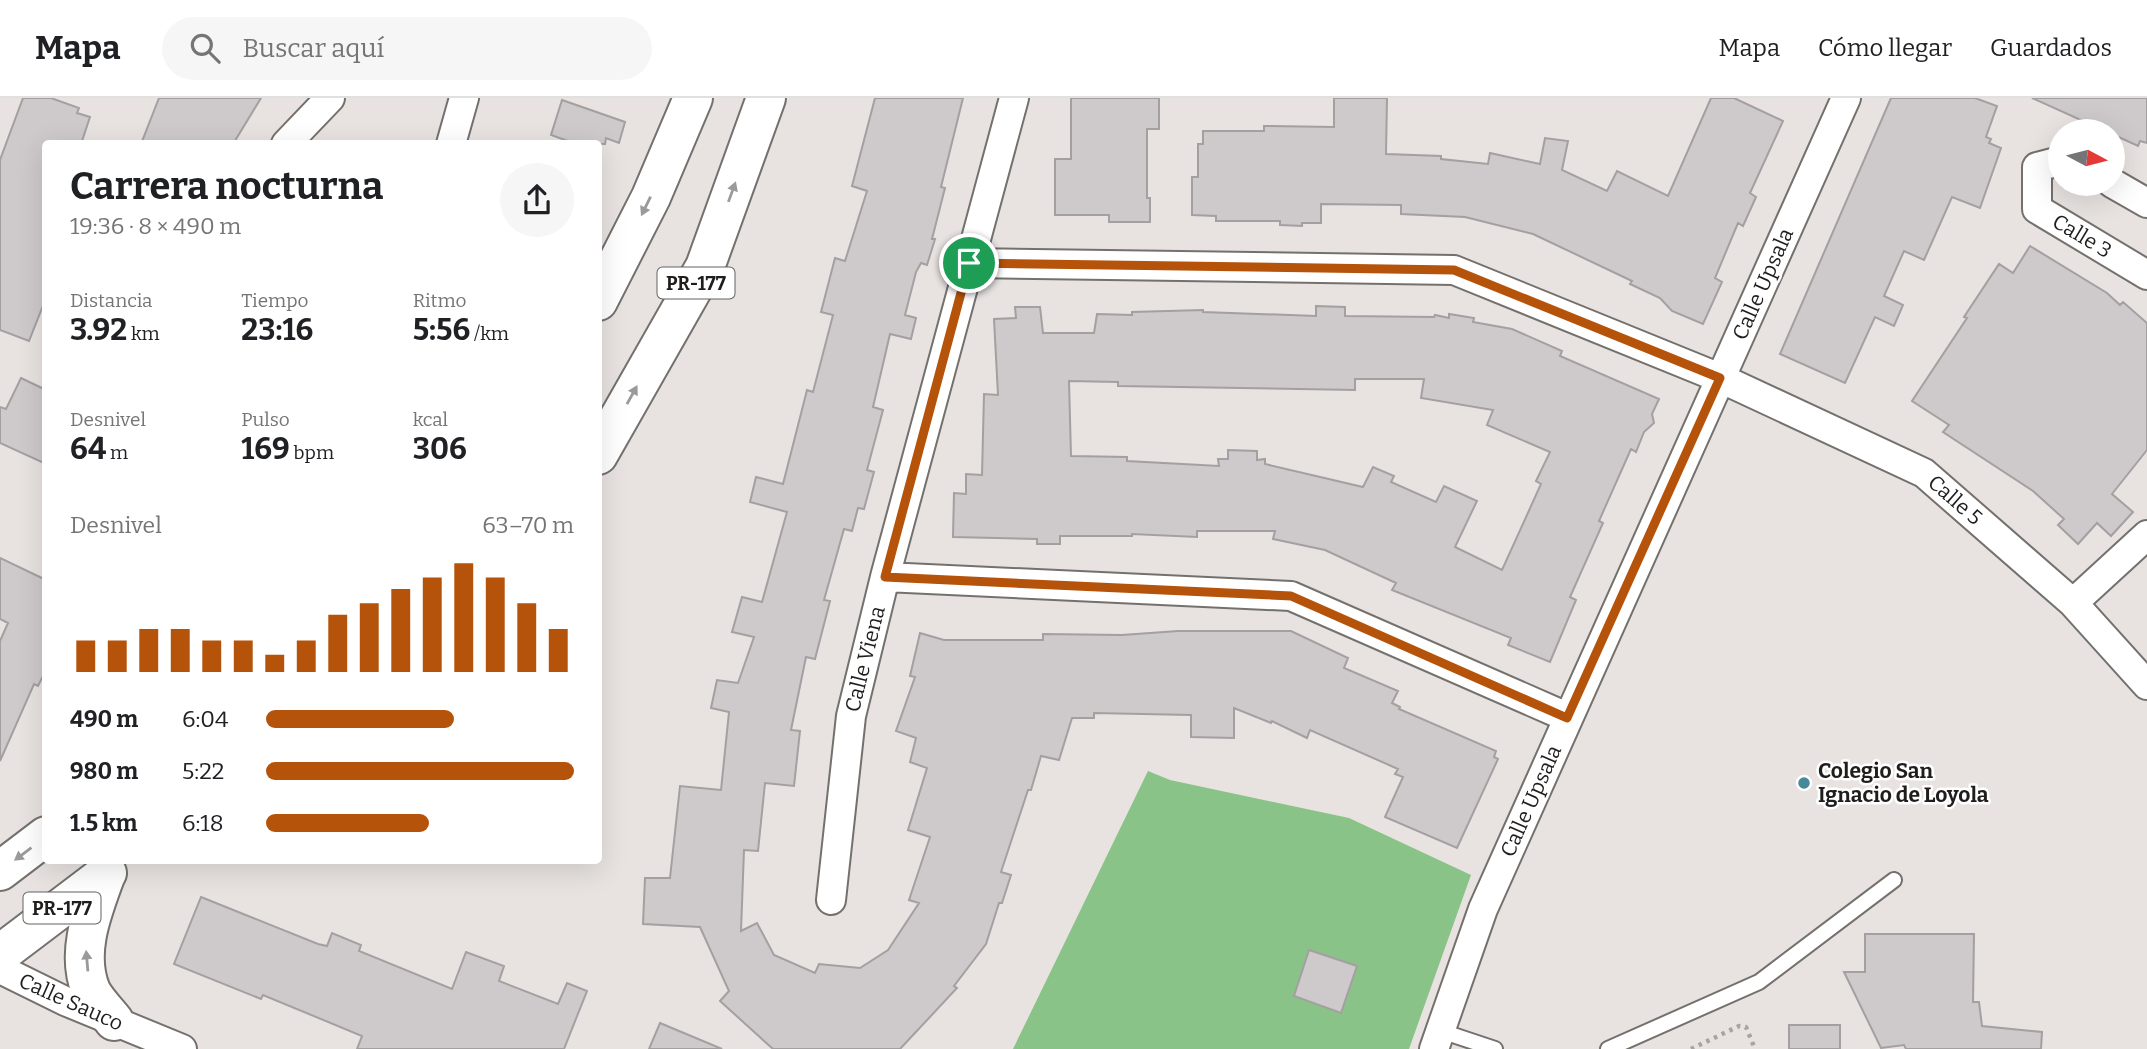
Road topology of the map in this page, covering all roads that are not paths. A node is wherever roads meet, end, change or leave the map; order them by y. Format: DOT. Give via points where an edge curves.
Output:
graph roads {
  1 [pos="330,98"];
  2 [pos="464,98"];
  3 [pos="693,98"];
  4 [pos="766,98"];
  5 [pos="1014,98"];
  6 [pos="1846,98"];
  7 [pos="290,140"];
  8 [pos="452,140"];
  9 [pos="2048,164"];
  10 [pos="2125,190"];
  11 [pos="2147,203"];
  12 [pos="969,263"];
  13 [pos="2147,275"];
  14 [pos="602,293"];
  15 [pos="1720,378"];
  16 [pos="602,448"];
  17 [pos="2147,536"];
  18 [pos="885,577"];
  19 [pos="2073,603"];
  20 [pos="2147,685"];
  21 [pos="1567,718"];
  22 [pos="42,839"];
  23 [pos="115,867"];
  24 [pos="0,871"];
  25 [pos="1894,880"];
  26 [pos="831,900"];
  27 [pos="0,954"];
  28 [pos="0,970"];
  29 [pos="114,1021"];
  30 [pos="1437,1040"];
  31 [pos="182,1049"];
  32 [pos="1495,1049"];
  33 [pos="1608,1049"];
  1 -- 7 [label="street"];
  2 -- 8 [label="street"];
  3 -- 14 [label="main road, one-way" via="651,197"];
  16 -- 4 [label="main road, PR-177, one-way" via="705,267"];
  5 -- 12 [label="street, Calle Viena"];
  6 -- 15 [label="street, Calle Upsala"];
  9 -- 13 [label="street, Calle 3" via="2037,167 2037,209"];
  10 -- 11 [label="street"];
  12 -- 15 [label="street, Calle 5" via="1454,270"];
  12 -- 18 [label="street, Calle Viena"];
  15 -- 19 [label="street, Calle 5" via="1924,473"];
  15 -- 21 [label="street, Calle Upsala"];
  17 -- 19 [label="street"];
  18 -- 21 [label="street" via="1291,596"];
  18 -- 26 [label="street, Calle Viena" via="851,716"];
  19 -- 20 [label="street, Calle 5"];
  21 -- 30 [label="street, Calle Upsala" via="1483,909"];
  22 -- 24 [label="main road, PR-177, one-way"];
  23 -- 27 [label="main road, PR-177"];
  29 -- 23 [label="main road, one-way" via="91,991 85,959 89,920"];
  25 -- 33 [label="lane" via="1759,982"];
  28 -- 29 [label="street, Calle Sauco"];
  29 -- 31 [label="street, Calle Sauco"];
  30 -- 32 [label="lane"];
}
